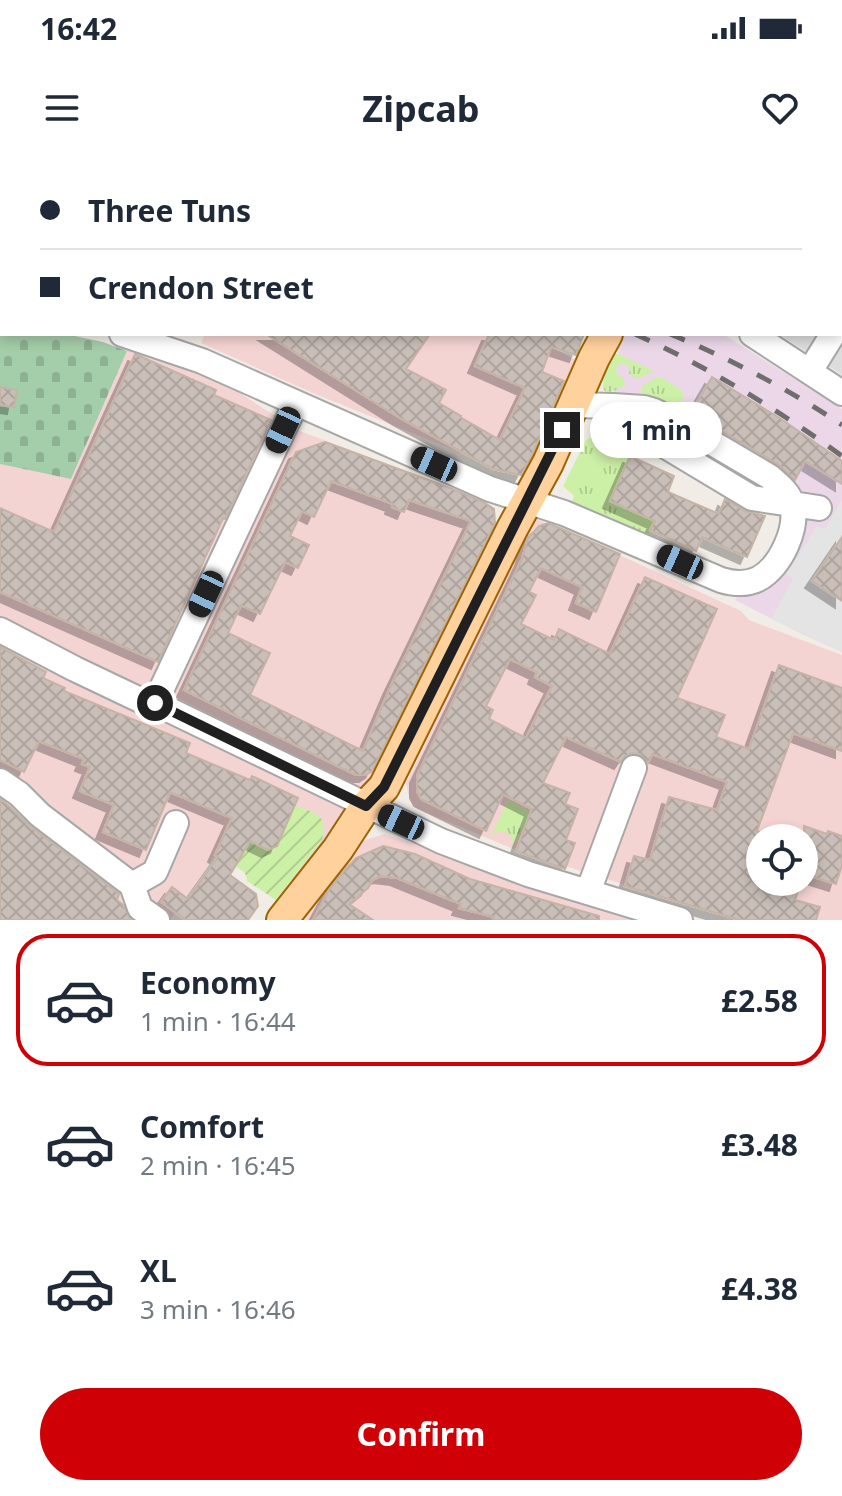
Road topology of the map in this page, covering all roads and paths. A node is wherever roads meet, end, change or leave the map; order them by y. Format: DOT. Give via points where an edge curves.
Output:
graph roads {
  1 [pos="128,336"];
  2 [pos="755,336"];
  3 [pos="832,336"];
  4 [pos="605,338"];
  5 [pos="810,371"];
  6 [pos="842,393"];
  7 [pos="296,403"];
  8 [pos="587,406"];
  9 [pos="528,501"];
  10 [pos="791,505"];
  11 [pos="819,508"];
  12 [pos="0,630"];
  13 [pos="155,703"];
  14 [pos="634,768"];
  15 [pos="0,781"];
  16 [pos="366,806"];
  17 [pos="176,823"];
  18 [pos="132,885"];
  19 [pos="588,892"];
  20 [pos="671,919"];
  21 [pos="157,920"];
  22 [pos="282,920"];
  1 -- 7 [label="street" via="202,361"];
  2 -- 5 [label="street"];
  3 -- 5 [label="street"];
  4 -- 8 [label="main road"];
  5 -- 6 [label="street"];
  7 -- 9 [label="street"];
  7 -- 13 [label="street"];
  8 -- 9 [label="main road"];
  8 -- 10 [label="street" via="644,408 675,421 770,477"];
  9 -- 10 [label="street" via="733,584 768,572 793,530"];
  9 -- 16 [label="main road" via="384,787"];
  10 -- 11 [label="street"];
  12 -- 13 [label="street"];
  13 -- 16 [label="street"];
  14 -- 19 [label="street"];
  15 -- 18 [label="street"];
  16 -- 19 [label="street" via="441,841"];
  16 -- 22 [label="main road"];
  17 -- 18 [label="street" via="155,872"];
  18 -- 21 [label="street" via="140,908"];
  19 -- 20 [label="street"];
}
